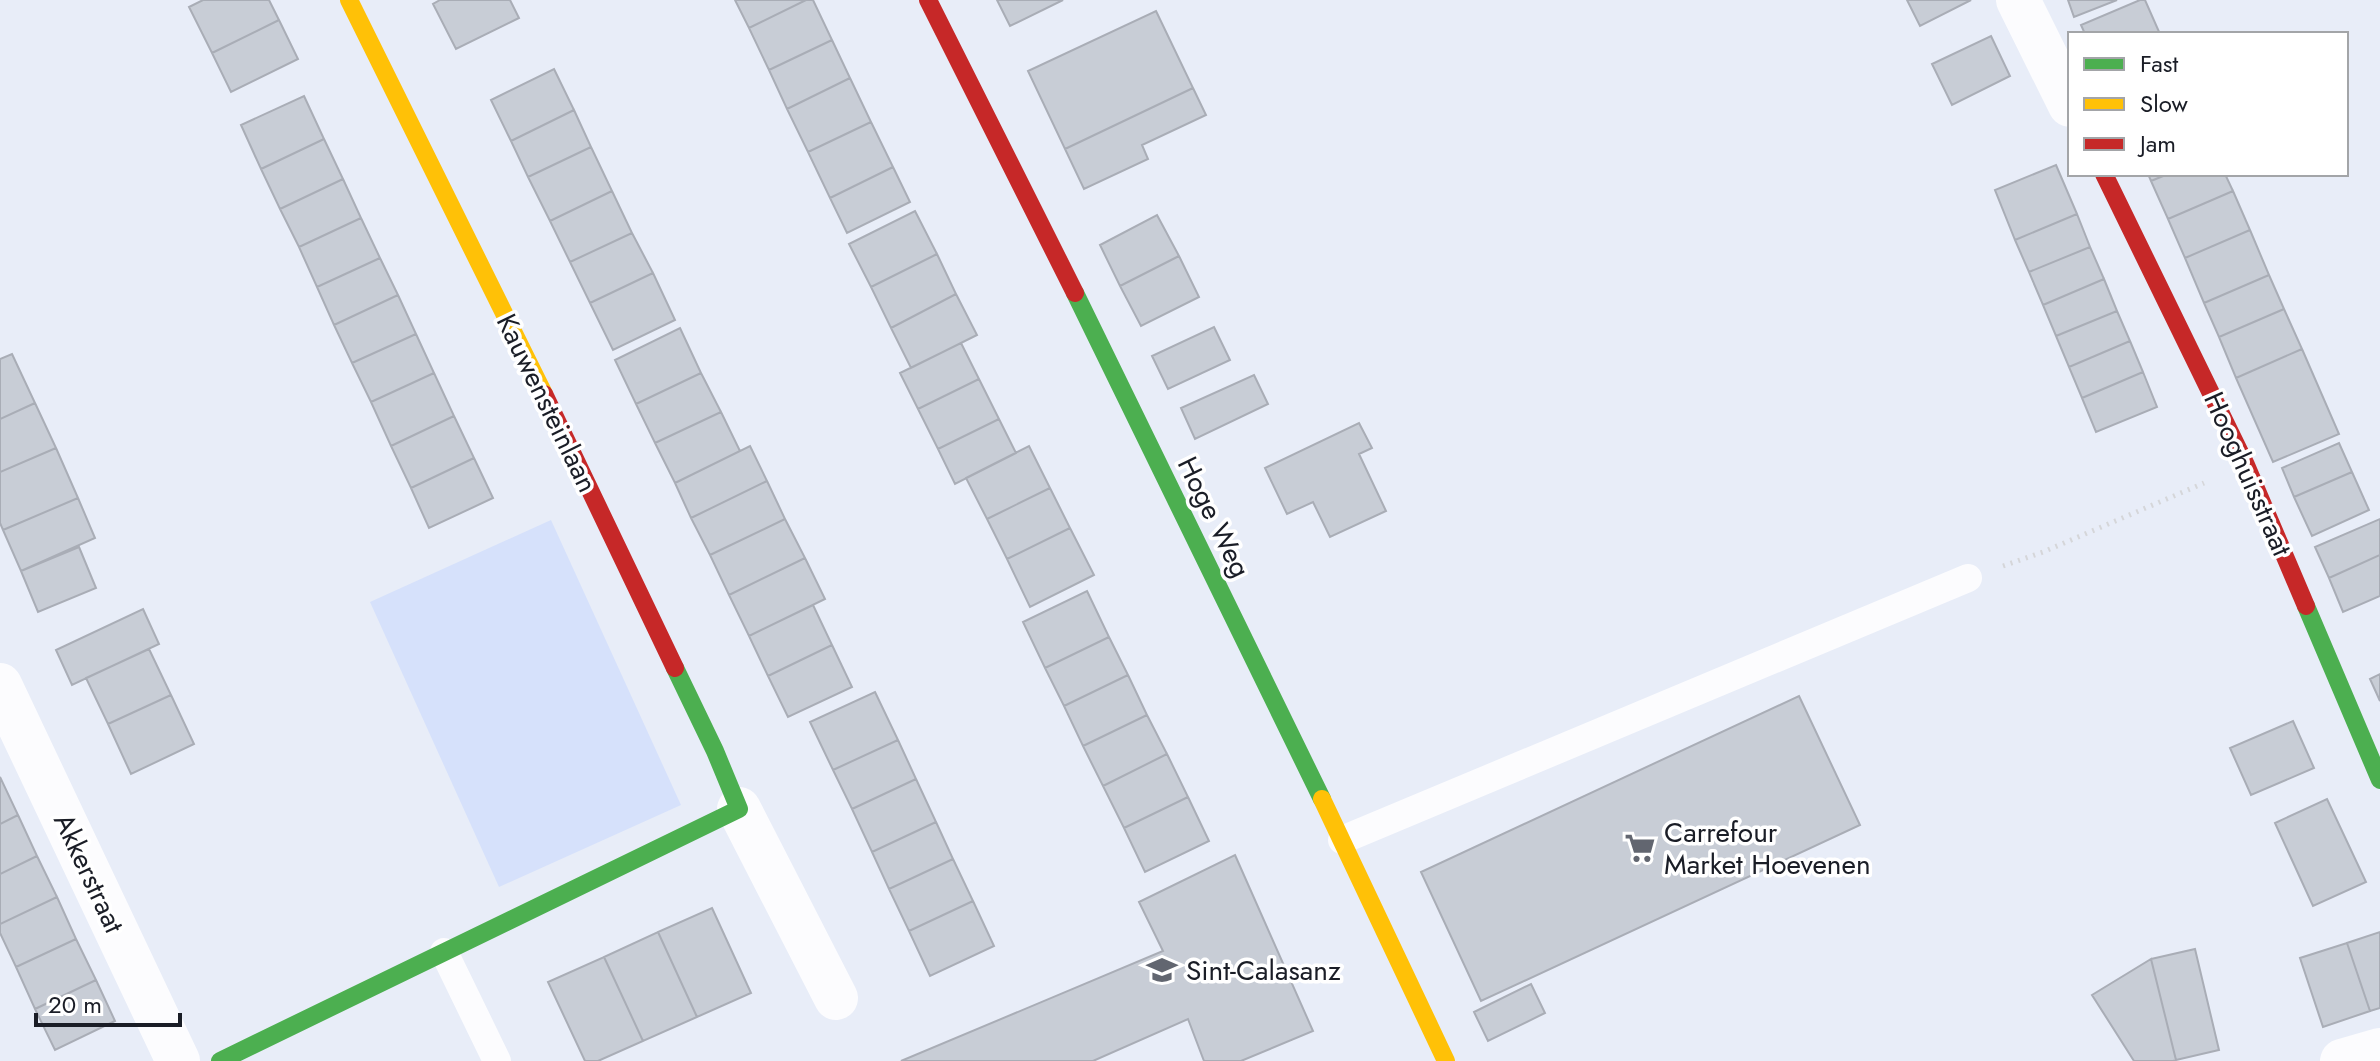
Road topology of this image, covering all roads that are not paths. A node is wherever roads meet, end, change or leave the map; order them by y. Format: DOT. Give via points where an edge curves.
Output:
graph roads {
  1 [pos="349,0"];
  2 [pos="928,0"];
  3 [pos="2018,0"];
  4 [pos="2068,101"];
  5 [pos="2105,176"];
  6 [pos="1968,578"];
  7 [pos="0,685"];
  8 [pos="2380,780"];
  9 [pos="739,809"];
  10 [pos="1342,840"];
  11 [pos="444,952"];
  12 [pos="836,998"];
  13 [pos="2380,1050"];
  14 [pos="178,1061"];
  15 [pos="220,1061"];
  16 [pos="497,1061"];
  17 [pos="1446,1061"];
  18 [pos="2342,1061"];
  1 -- 9 [label="street, Kauwensteinlaan" via="535,375"];
  2 -- 10 [label="street, Hoge Weg"];
  3 -- 4 [label="street"];
  5 -- 8 [label="street, Hooghuisstraat" via="2246,465"];
  6 -- 10 [label="lane"];
  7 -- 14 [label="street, Akkerstraat"];
  9 -- 11 [label="street"];
  9 -- 12 [label="street, Kauwensteinlaan"];
  10 -- 17 [label="street, Hoge Weg"];
  11 -- 15 [label="street"];
  11 -- 16 [label="lane"];
  13 -- 18 [label="street"];
}
